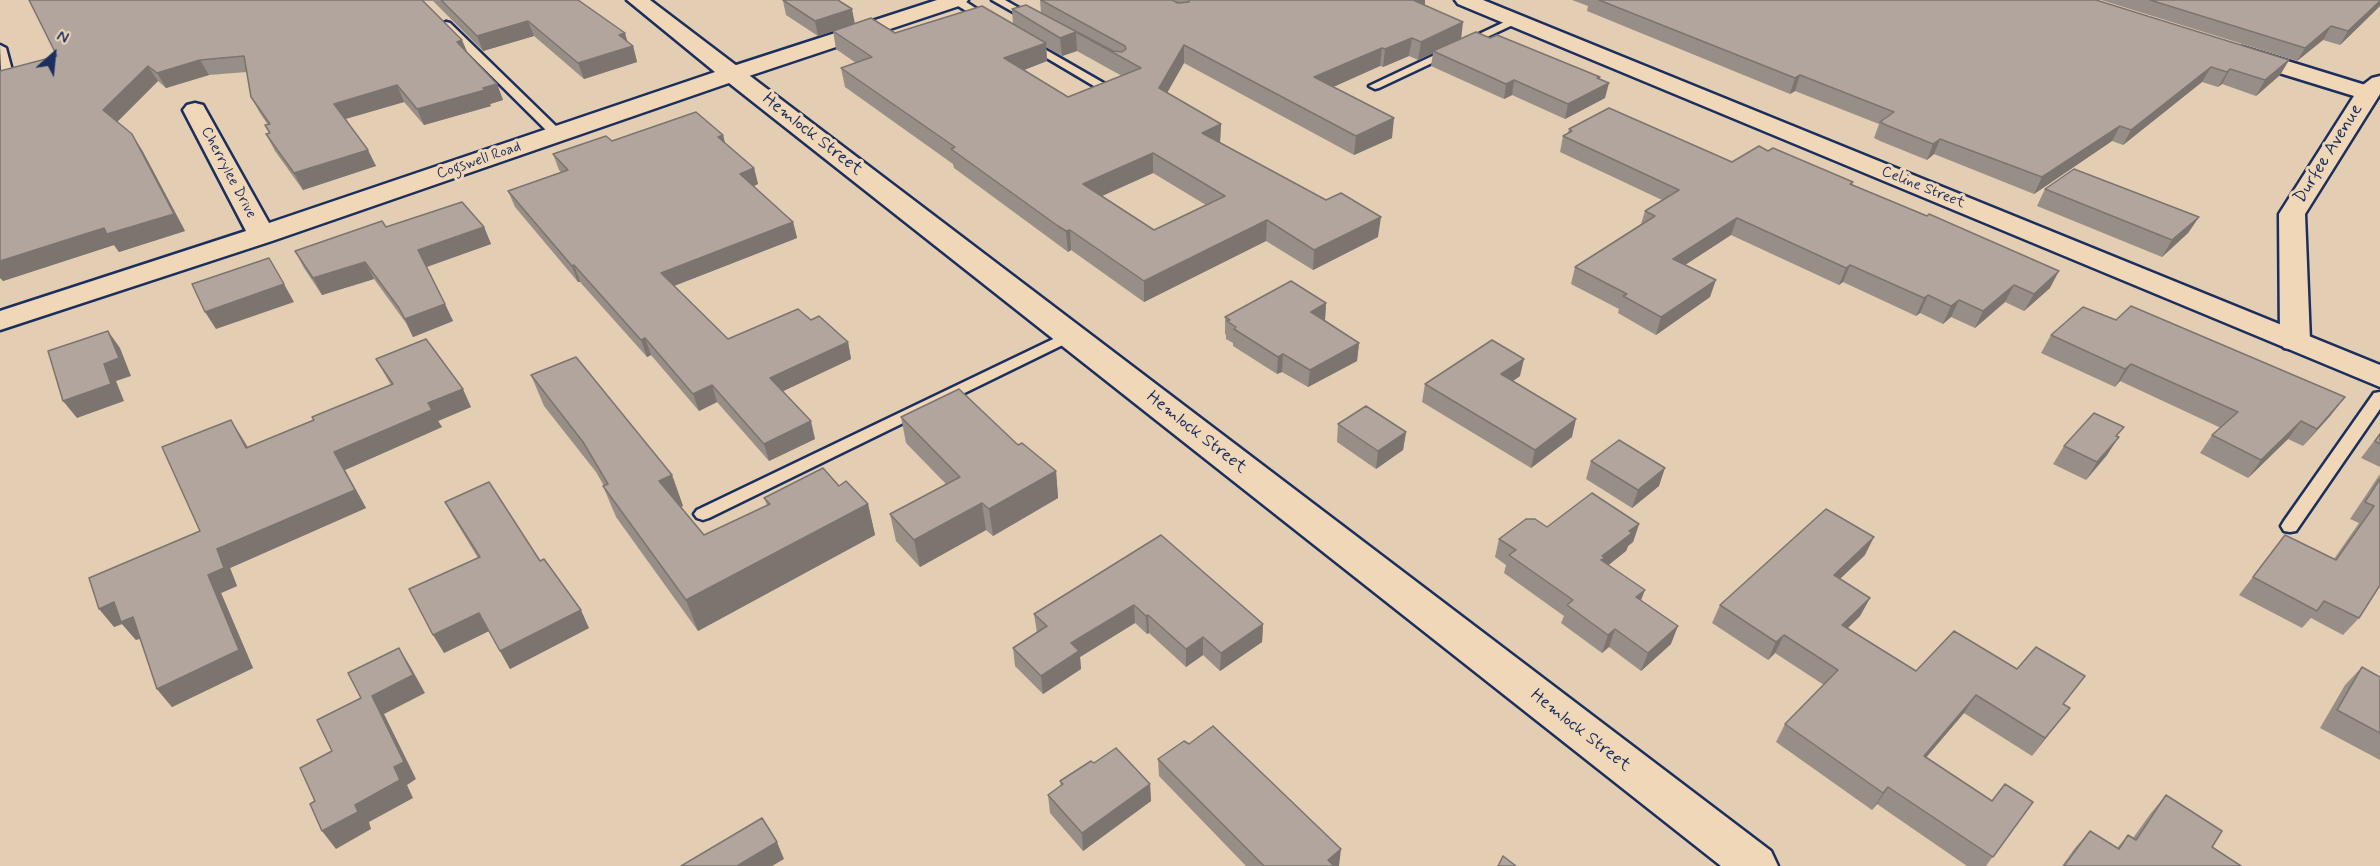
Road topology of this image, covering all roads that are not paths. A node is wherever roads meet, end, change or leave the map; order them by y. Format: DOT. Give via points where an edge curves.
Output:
graph roads {
  1 [pos="637,0"];
  2 [pos="958,0"];
  3 [pos="997,0"];
  4 [pos="1465,0"];
  5 [pos="435,13"];
  6 [pos="1515,20"];
  7 [pos="996,24"];
  8 [pos="1048,27"];
  9 [pos="1015,35"];
  10 [pos="2219,46"];
  11 [pos="0,48"];
  12 [pos="7,74"];
  13 [pos="732,74"];
  14 [pos="1375,86"];
  15 [pos="1103,87"];
  16 [pos="2374,88"];
  17 [pos="195,110"];
  18 [pos="557,134"];
  19 [pos="262,235"];
  20 [pos="0,321"];
  21 [pos="1070,336"];
  22 [pos="2295,341"];
  23 [pos="2380,377"];
  24 [pos="2380,397"];
  25 [pos="703,514"];
  26 [pos="2290,526"];
  27 [pos="1755,866"];
  1 -- 13 [label="street, Hemlock Street"];
  2 -- 7 [label="lane"];
  2 -- 13 [label="street, Cogswell Road"];
  3 -- 8 [label="lane"];
  4 -- 6 [label="street, Celine Street"];
  5 -- 18 [label="lane"];
  6 -- 14 [label="lane"];
  6 -- 22 [label="street, Celine Street"];
  9 -- 15 [label="lane"];
  10 -- 16 [label="street"];
  11 -- 12 [label="lane"];
  13 -- 18 [label="street, Cogswell Road"];
  13 -- 21 [label="street, Hemlock Street"];
  16 -- 22 [label="street, Durfee Avenue" via="2292,214"];
  17 -- 19 [label="street, Cherrylee Drive"];
  18 -- 19 [label="street, Cogswell Road"];
  19 -- 20 [label="street, Cogswell Road"];
  21 -- 25 [label="lane"];
  21 -- 27 [label="street, Hemlock Street"];
  22 -- 23 [label="street, Celine Street"];
  24 -- 26 [label="lane"];
}
